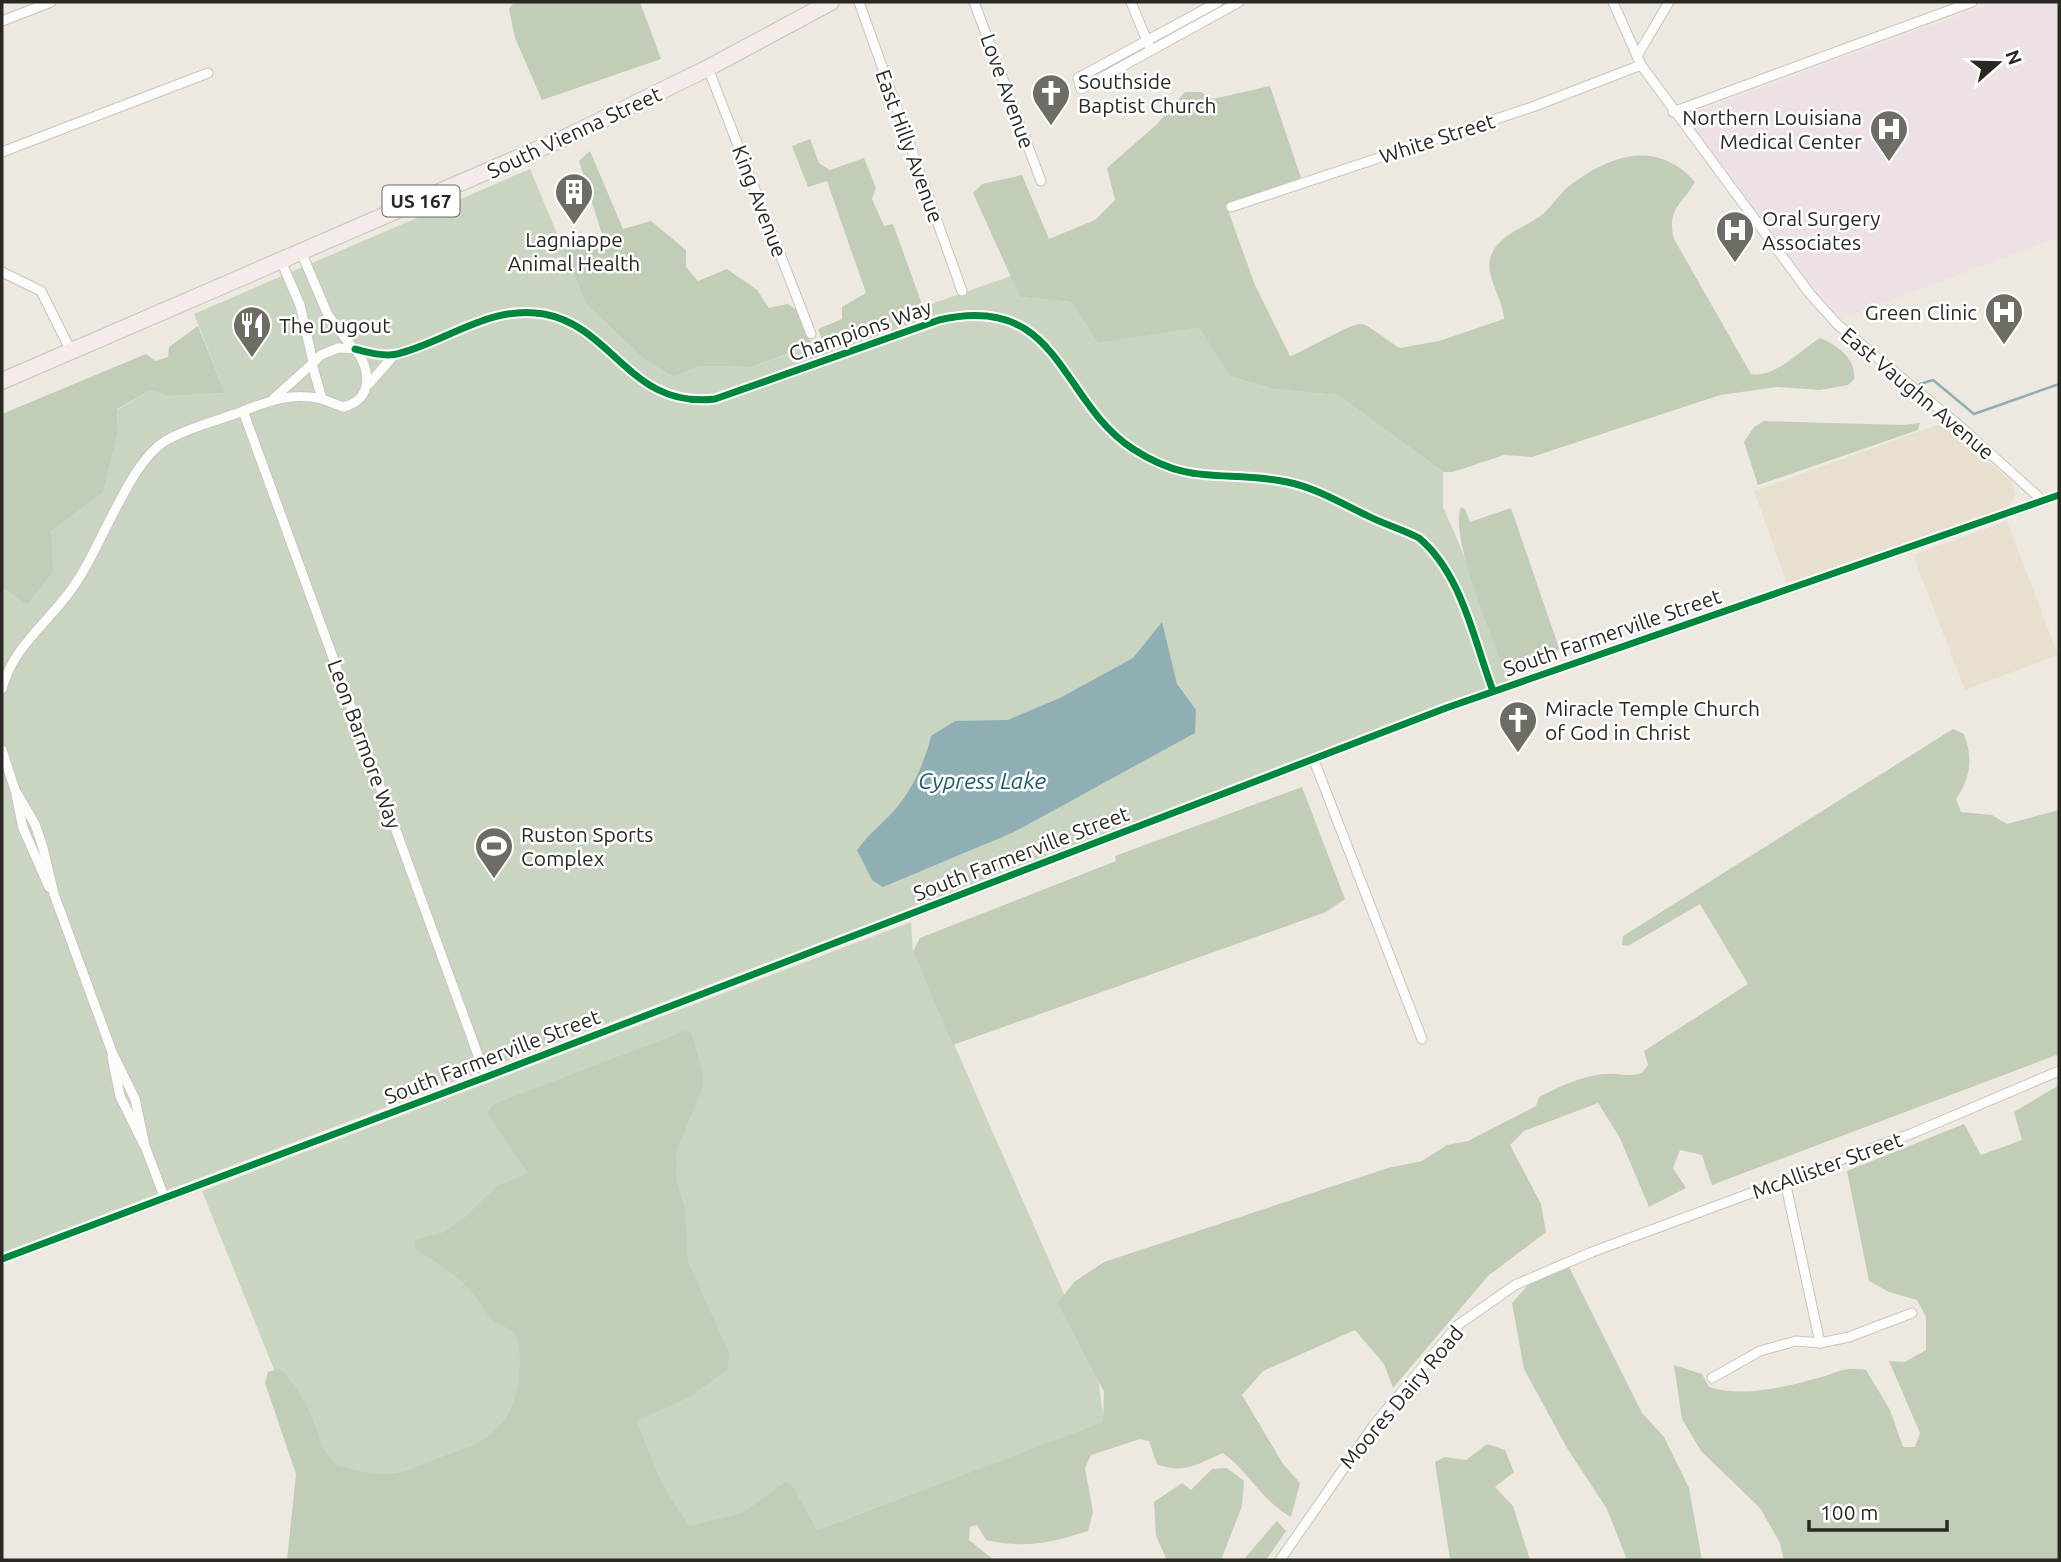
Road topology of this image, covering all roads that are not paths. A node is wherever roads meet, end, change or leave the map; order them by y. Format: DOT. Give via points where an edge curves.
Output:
graph roads {
  1 [pos="51,2"];
  2 [pos="831,2"];
  3 [pos="859,2"];
  4 [pos="974,2"];
  5 [pos="1131,2"];
  6 [pos="1218,2"];
  7 [pos="1239,2"];
  8 [pos="1613,2"];
  9 [pos="1669,2"];
  10 [pos="1972,2"];
  11 [pos="2,21"];
  12 [pos="1148,45"];
  13 [pos="1639,61"];
  14 [pos="708,68"];
  15 [pos="208,73"];
  16 [pos="1673,112"];
  17 [pos="2,152"];
  18 [pos="1041,181"];
  19 [pos="1231,207"];
  20 [pos="301,252"];
  21 [pos="281,261"];
  22 [pos="2,272"];
  23 [pos="962,291"];
  24 [pos="811,334"];
  25 [pos="353,348"];
  26 [pos="71,351"];
  27 [pos="395,354"];
  28 [pos="312,363"];
  29 [pos="2,381"];
  30 [pos="366,388"];
  31 [pos="272,399"];
  32 [pos="322,399"];
  33 [pos="243,411"];
  34 [pos="2059,495"];
  35 [pos="2042,500"];
  36 [pos="2,690"];
  37 [pos="1493,691"];
  38 [pos="2,750"];
  39 [pos="1313,758"];
  40 [pos="1422,1038"];
  41 [pos="2059,1071"];
  42 [pos="486,1077"];
  43 [pos="1786,1181"];
  44 [pos="165,1199"];
  45 [pos="1592,1252"];
  46 [pos="2,1259"];
  47 [pos="1912,1313"];
  48 [pos="1820,1343"];
  49 [pos="1712,1378"];
  50 [pos="1280,1560"];
  1 -- 11 [label="street"];
  2 -- 14 [label="highway, South Vienna Street / US 167"];
  3 -- 23 [label="street, East Hilly Avenue"];
  4 -- 18 [label="street, Love Avenue"];
  5 -- 12 [label="street"];
  6 -- 12 [label="street"];
  7 -- 12 [label="street"];
  8 -- 13 [label="street, East Vaughn Avenue"];
  9 -- 13 [label="street"];
  10 -- 16 [label="street"];
  12 -- 12 [label="street" via="1078,78 1078,85 1081,89"];
  13 -- 16 [label="street, East Vaughn Avenue"];
  13 -- 19 [label="street, White Street" via="1535,106"];
  14 -- 20 [label="highway, South Vienna Street / US 167" via="571,135"];
  14 -- 24 [label="street, King Avenue"];
  15 -- 17 [label="street"];
  16 -- 35 [label="street, East Vaughn Avenue" via="1789,271 1835,322"];
  20 -- 21 [label="highway, South Vienna Street / US 167"];
  20 -- 25 [label="street" via="328,315"];
  21 -- 26 [label="highway, South Vienna Street / US 167"];
  21 -- 28 [label="street" via="300,305"];
  22 -- 26 [label="street" via="40,291"];
  25 -- 27 [label="street, Champions Way"];
  25 -- 28 [label="street, Champions Way" via="331,350"];
  25 -- 30 [label="street" via="367,368"];
  26 -- 29 [label="highway, South Vienna Street / US 167"];
  27 -- 30 [label="street, Champions Way"];
  27 -- 37 [label="street, Champions Way" via="493,317 545,314 584,332 654,389 695,401 725,396 939,320 973,315 1015,323 1051,349 1113,433 1161,465 1197,476 1264,479 1309,488 1419,538 1450,576"];
  28 -- 31 [label="street, Champions Way"];
  28 -- 32 [label="street"];
  30 -- 32 [label="street, Champions Way" via="348,406"];
  31 -- 32 [label="street, Champions Way" via="296,395"];
  31 -- 33 [label="street, Champions Way"];
  33 -- 36 [label="street, Champions Way" via="165,441 140,465 87,567 20,649"];
  33 -- 42 [label="street, Leon Barmore Way"];
  34 -- 35 [label="street, South Farmerville Street"];
  35 -- 37 [label="street, South Farmerville Street"];
  37 -- 39 [label="street, South Farmerville Street"];
  38 -- 44 [label="street" via="15,790 44,848 54,894 112,1052 135,1099 145,1146"];
  39 -- 40 [label="street"];
  39 -- 42 [label="street, South Farmerville Street"];
  41 -- 43 [label="street, McAllister Street"];
  42 -- 44 [label="street, South Farmerville Street"];
  43 -- 45 [label="street, McAllister Street"];
  43 -- 48 [label="street"];
  44 -- 46 [label="street, South Farmerville Street"];
  45 -- 50 [label="street, Moores Dairy Road" via="1515,1285 1458,1325 1374,1425"];
  47 -- 48 [label="street"];
  48 -- 49 [label="street" via="1796,1342 1760,1351"];
}
